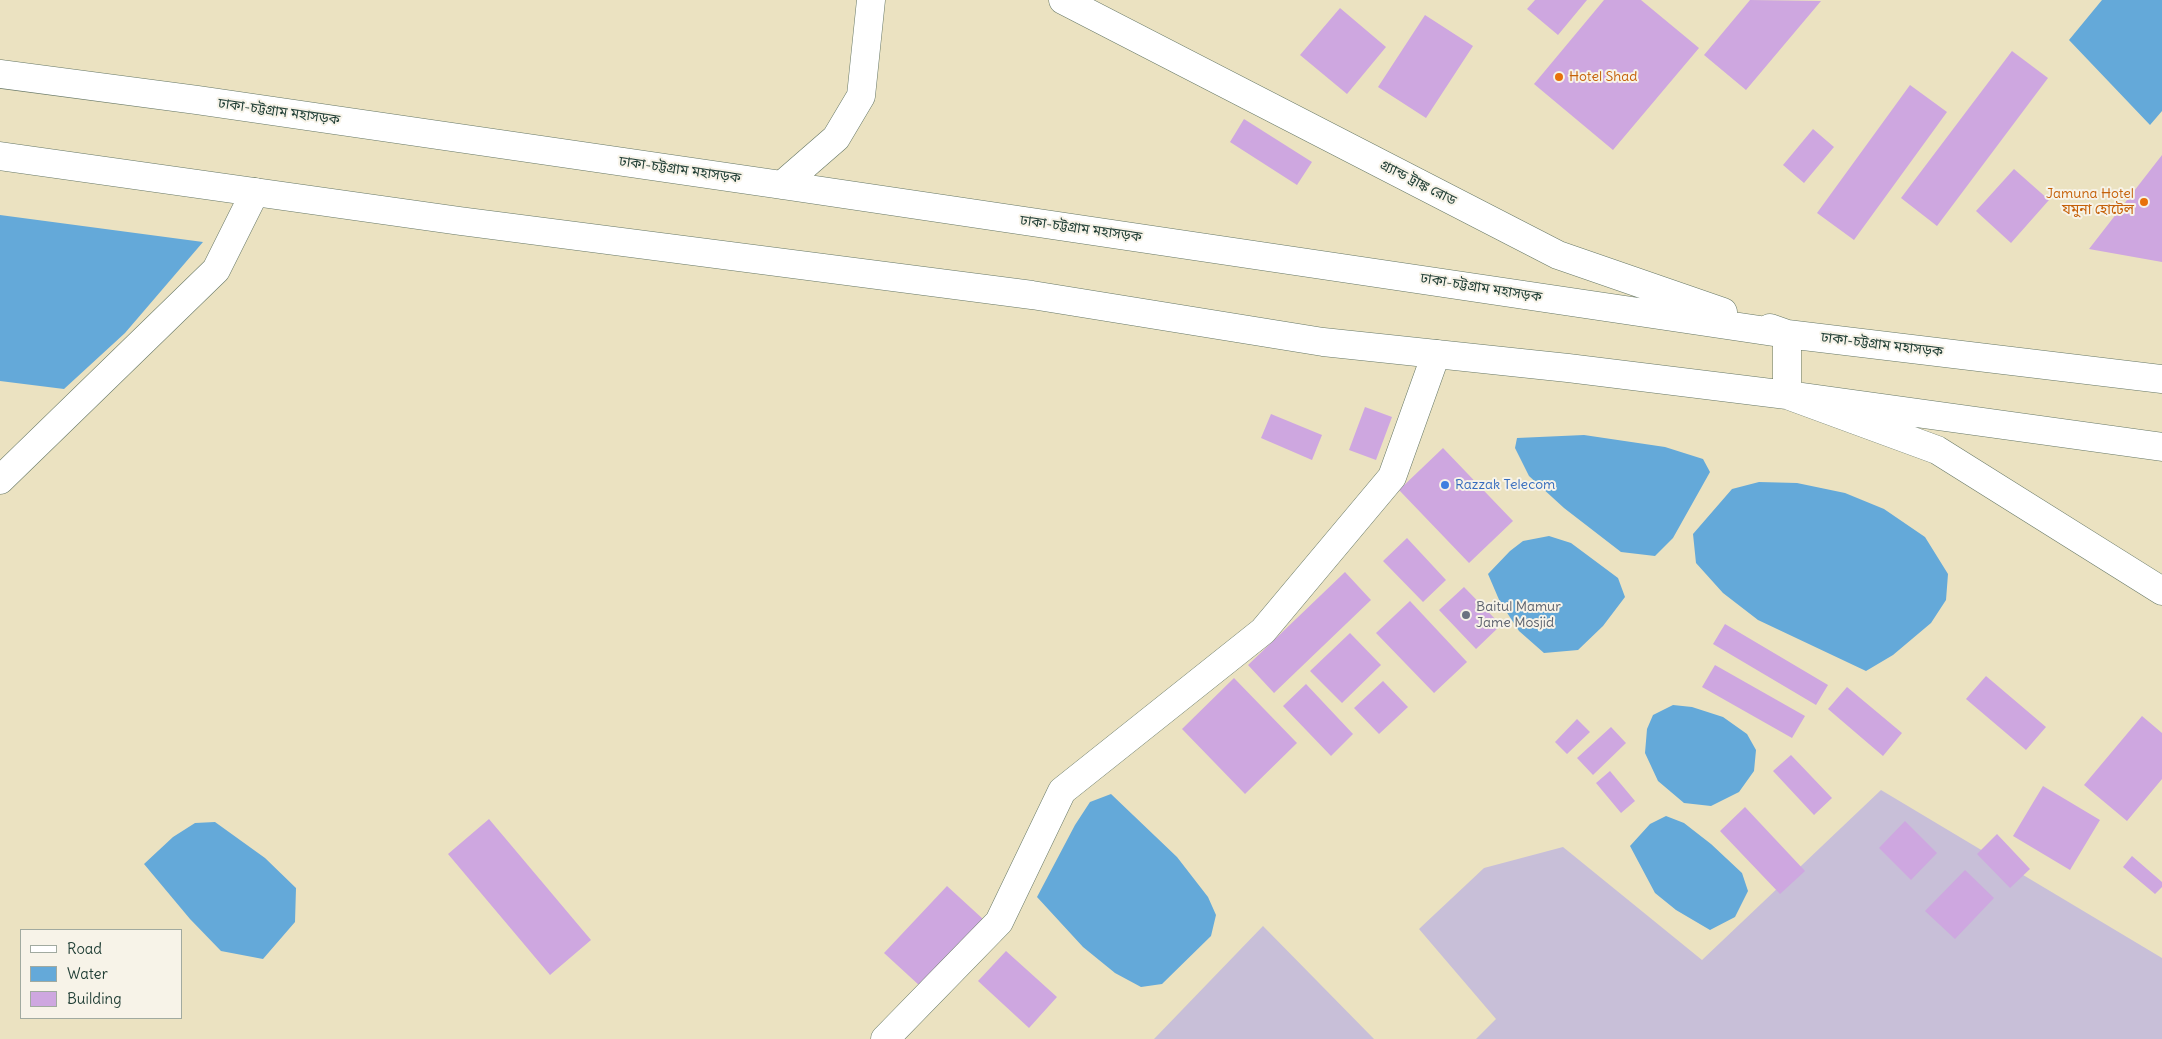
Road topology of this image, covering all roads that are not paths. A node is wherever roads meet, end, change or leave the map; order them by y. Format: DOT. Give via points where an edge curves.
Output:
graph roads {
  1 [pos="871,0"];
  2 [pos="1063,0"];
  3 [pos="0,74"];
  4 [pos="0,156"];
  5 [pos="782,185"];
  6 [pos="255,192"];
  7 [pos="1787,334"];
  8 [pos="1436,354"];
  9 [pos="2162,379"];
  10 [pos="1787,395"];
  11 [pos="2162,447"];
  12 [pos="0,480"];
  13 [pos="2162,591"];
  14 [pos="885,1039"];
  1 -- 5 [label="main road" via="861,96 836,138"];
  2 -- 7 [label="main road, গ্র্যান্ড ট্রাঙ্ক রোড" via="1558,255"];
  3 -- 5 [label="main road, ঢাকা-চট্টগ্রাম মহাসড়ক"];
  4 -- 6 [label="main road"];
  5 -- 7 [label="main road, ঢাকা-চট্টগ্রাম মহাসড়ক"];
  6 -- 8 [label="main road" via="1032,295 1323,342"];
  6 -- 12 [label="main road" via="216,270"];
  7 -- 9 [label="main road, ঢাকা-চট্টগ্রাম মহাসড়ক"];
  7 -- 10 [label="main road"];
  8 -- 10 [label="main road"];
  8 -- 14 [label="main road" via="1392,477 1263,630 1062,792 999,922"];
  10 -- 11 [label="main road"];
  10 -- 13 [label="main road" via="1937,450"];
}
